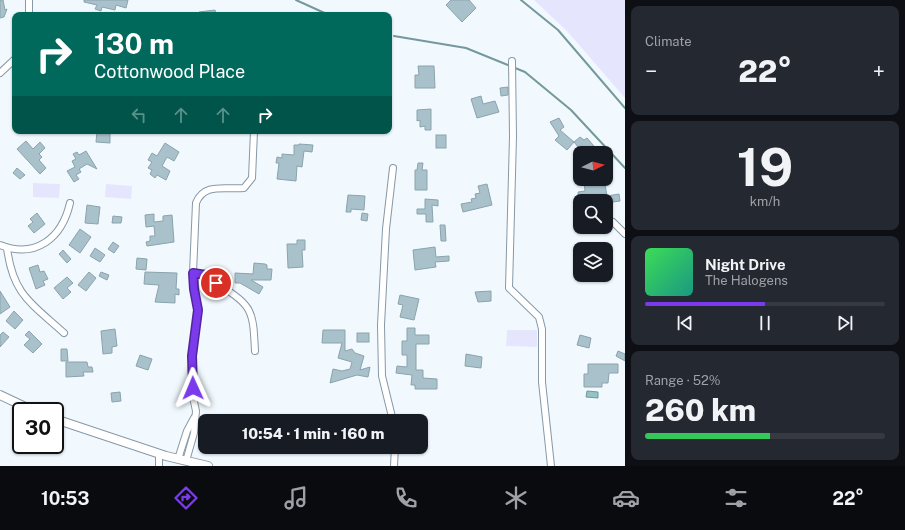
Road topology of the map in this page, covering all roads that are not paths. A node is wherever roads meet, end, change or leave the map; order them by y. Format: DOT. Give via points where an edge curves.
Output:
graph roads {
  1 [pos="29,0"];
  2 [pos="29,12"];
  3 [pos="12,62"];
  4 [pos="512,62"];
  5 [pos="0,73"];
  6 [pos="254,134"];
  7 [pos="393,168"];
  8 [pos="70,203"];
  9 [pos="613,222"];
  10 [pos="625,234"];
  11 [pos="0,245"];
  12 [pos="6,248"];
  13 [pos="193,273"];
  14 [pos="64,333"];
  15 [pos="256,351"];
  16 [pos="0,396"];
  17 [pos="14,402"];
  18 [pos="391,414"];
  19 [pos="64,422"];
  20 [pos="160,454"];
  21 [pos="395,454"];
  22 [pos="182,460"];
  23 [pos="159,466"];
  24 [pos="208,466"];
  25 [pos="394,466"];
  26 [pos="551,466"];
  1 -- 2 [label="street"];
  3 -- 5 [label="street"];
  4 -- 26 [label="street" via="509,288 539,317 542,329 542,382"];
  6 -- 13 [label="street" via="252,178 244,188 213,188 205,190 198,197"];
  7 -- 18 [label="street" via="386,229 381,325 382,376"];
  8 -- 12 [label="street" via="64,223 48,242 27,249"];
  9 -- 10 [label="street"];
  11 -- 12 [label="street"];
  12 -- 14 [label="street" via="11,274 22,294"];
  13 -- 15 [label="street" via="206,275 246,304 254,325"];
  13 -- 22 [label="street" via="198,310 192,361 195,417 187,431"];
  16 -- 17 [label="street"];
  19 -- 20 [label="street"];
  20 -- 22 [label="street"];
  20 -- 23 [label="street"];
  21 -- 25 [label="street"];
  22 -- 24 [label="street"];
}
